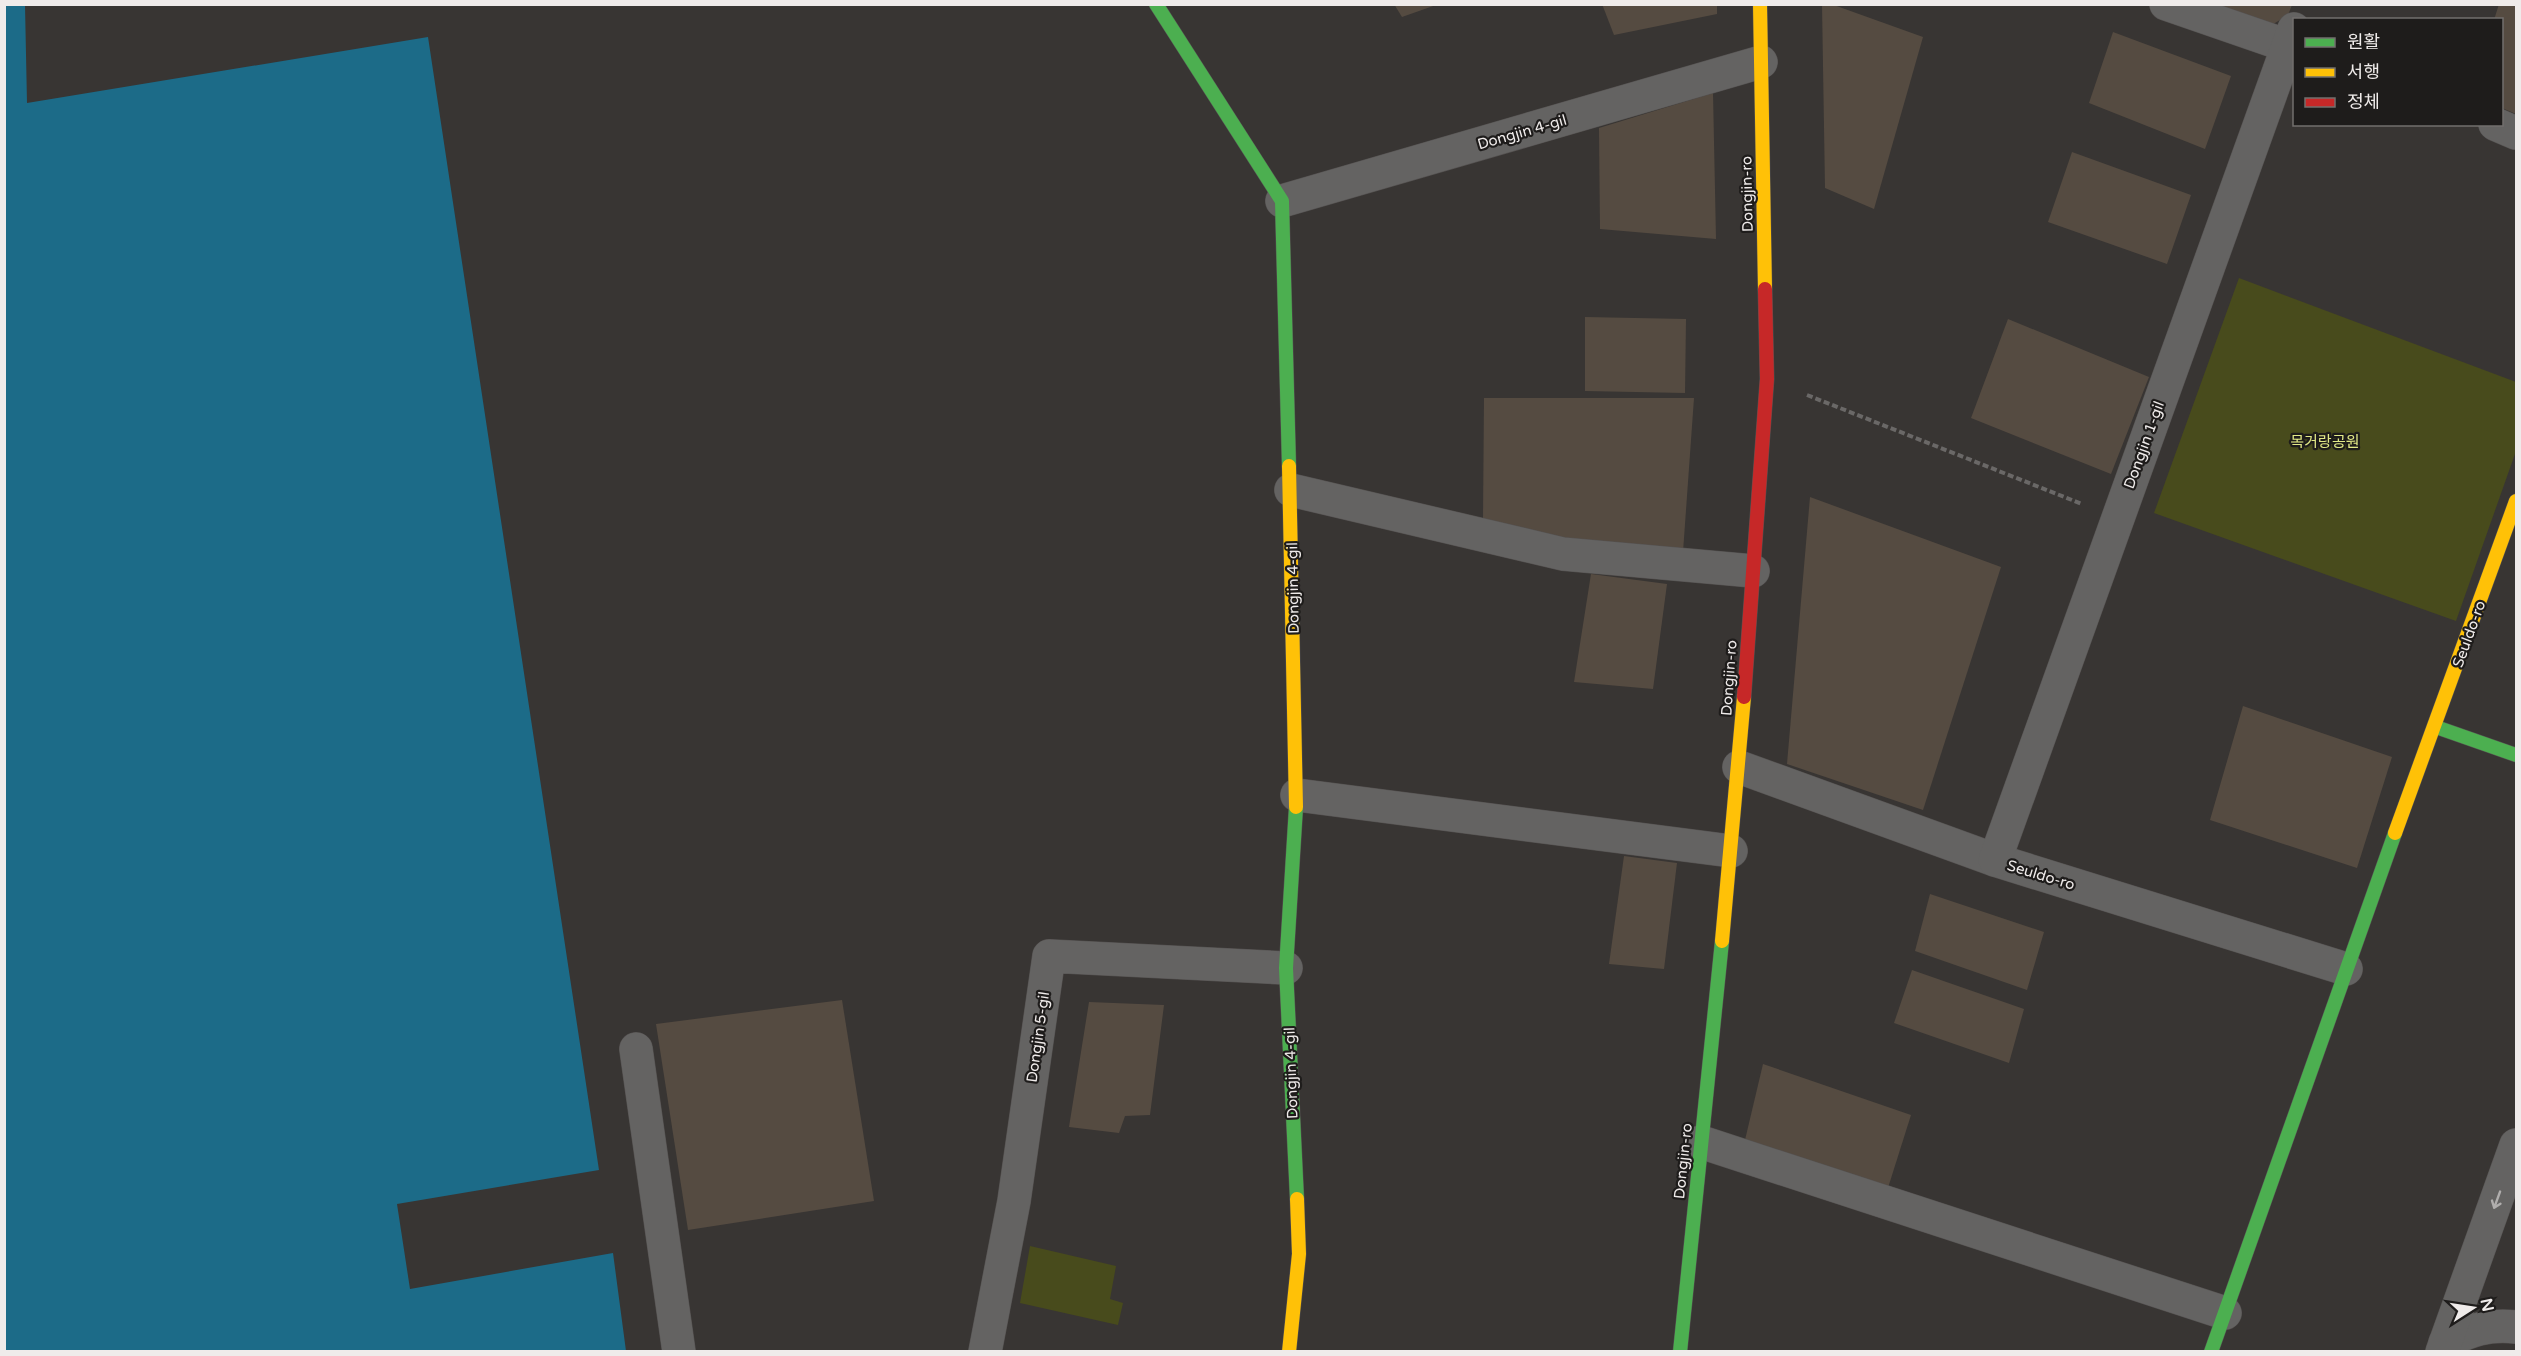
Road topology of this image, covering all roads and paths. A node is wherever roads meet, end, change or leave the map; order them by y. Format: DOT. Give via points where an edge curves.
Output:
graph roads {
  1 [pos="1156,4"];
  2 [pos="1760,4"];
  3 [pos="2166,4"];
  4 [pos="2293,36"];
  5 [pos="2293,39"];
  6 [pos="1761,62"];
  7 [pos="2500,126"];
  8 [pos="2517,133"];
  9 [pos="1282,201"];
  10 [pos="1767,379"];
  11 [pos="1291,490"];
  12 [pos="2517,501"];
  13 [pos="2118,518"];
  14 [pos="1753,572"];
  15 [pos="2436,727"];
  16 [pos="2517,756"];
  17 [pos="1740,767"];
  18 [pos="1297,795"];
  19 [pos="1731,851"];
  20 [pos="1995,860"];
  21 [pos="1286,968"];
  22 [pos="2346,969"];
  23 [pos="636,1048"];
  24 [pos="1701,1142"];
  25 [pos="2517,1144"];
  26 [pos="2225,1313"];
  27 [pos="2517,1327"];
  28 [pos="2443,1347"];
  29 [pos="679,1352"];
  30 [pos="985,1352"];
  31 [pos="1289,1352"];
  32 [pos="1680,1352"];
  33 [pos="2211,1352"];
  1 -- 9 [label="street"];
  2 -- 6 [label="street, Dongjin-ro"];
  3 -- 4 [label="street"];
  5 -- 13 [label="street, Dongjin 1-gil"];
  6 -- 9 [label="street, Dongjin 4-gil"];
  6 -- 10 [label="street, Dongjin-ro"];
  7 -- 8 [label="street"];
  9 -- 11 [label="street, Dongjin 4-gil"];
  10 -- 13 [label="path"];
  10 -- 14 [label="street, Dongjin-ro"];
  11 -- 14 [label="street" via="1563,554"];
  11 -- 18 [label="street, Dongjin 4-gil"];
  12 -- 15 [label="street, Seuldo-ro"];
  13 -- 20 [label="street, Dongjin 1-gil"];
  14 -- 17 [label="street, Dongjin-ro"];
  15 -- 16 [label="street"];
  15 -- 22 [label="street, Seuldo-ro"];
  17 -- 19 [label="street, Dongjin-ro"];
  17 -- 20 [label="street, Seuldo-ro"];
  18 -- 19 [label="street"];
  18 -- 21 [label="street, Dongjin 4-gil"];
  19 -- 24 [label="street, Dongjin-ro"];
  20 -- 22 [label="street, Seuldo-ro"];
  21 -- 30 [label="street, Dongjin 5-gil" via="1049,956 1014,1201"];
  21 -- 31 [label="street, Dongjin 4-gil" via="1299,1254"];
  22 -- 26 [label="street, Seuldo-ro"];
  23 -- 29 [label="street"];
  24 -- 26 [label="street"];
  24 -- 32 [label="street, Dongjin-ro"];
  25 -- 28 [label="street, one-way"];
  26 -- 33 [label="street, Seuldo-ro"];
  27 -- 28 [label="street" via="2472,1329"];
}
